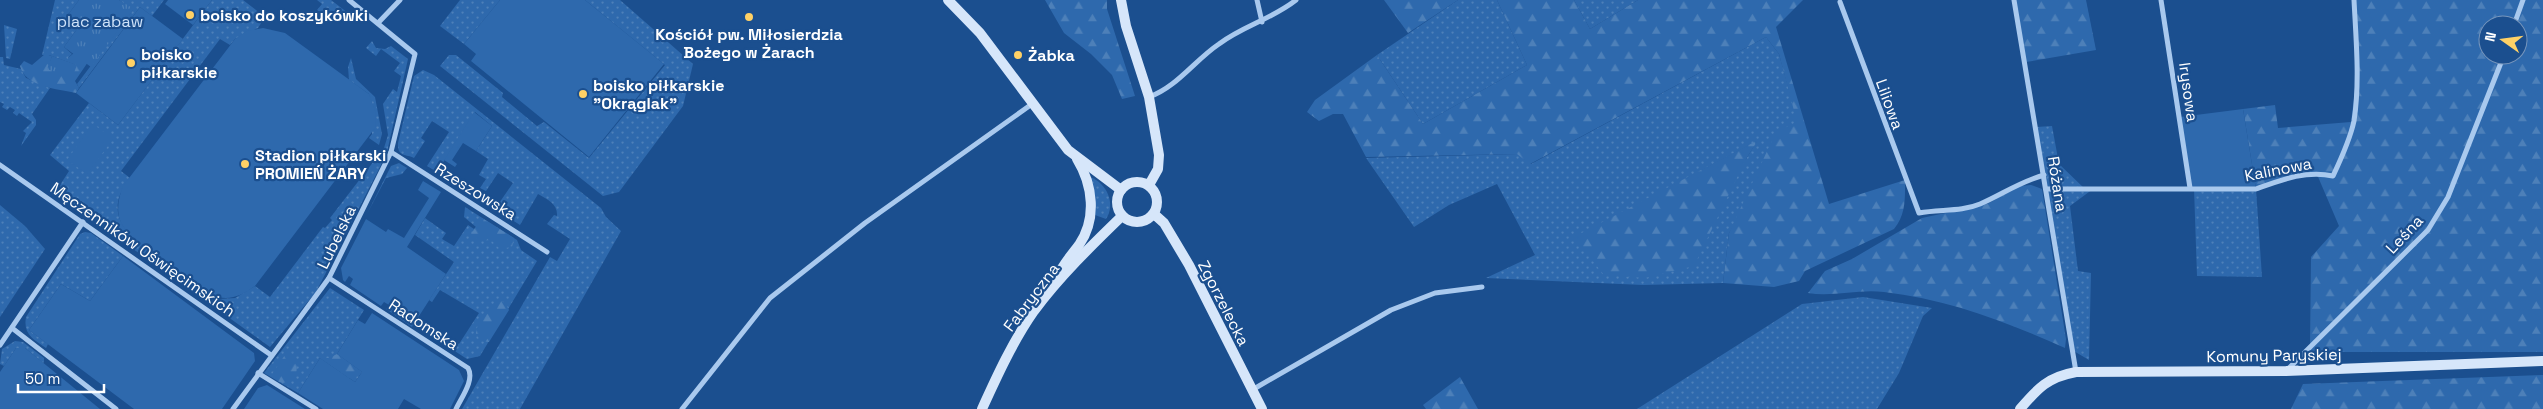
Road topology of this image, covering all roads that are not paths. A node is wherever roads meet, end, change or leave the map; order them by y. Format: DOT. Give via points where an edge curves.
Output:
graph roads {
  1 [pos="349,0"];
  2 [pos="400,0"];
  3 [pos="948,0"];
  4 [pos="1121,0"];
  5 [pos="1257,0"];
  6 [pos="1296,0"];
  7 [pos="2014,0"];
  8 [pos="2161,0"];
  9 [pos="2354,0"];
  10 [pos="2523,0"];
  11 [pos="1840,2"];
  12 [pos="2518,15"];
  13 [pos="1262,22"];
  14 [pos="378,23"];
  15 [pos="2500,65"];
  16 [pos="1149,98"];
  17 [pos="1032,104"];
  18 [pos="391,152"];
  19 [pos="1075,156"];
  20 [pos="0,165"];
  21 [pos="2044,176"];
  22 [pos="1149,185"];
  23 [pos="2190,188"];
  24 [pos="2046,189"];
  25 [pos="1121,190"];
  26 [pos="1154,214"];
  27 [pos="1122,216"];
  28 [pos="83,222"];
  29 [pos="548,252"];
  30 [pos="329,278"];
  31 [pos="1482,287"];
  32 [pos="1053,288"];
  33 [pos="12,328"];
  34 [pos="0,345"];
  35 [pos="271,355"];
  36 [pos="2543,361"];
  37 [pos="2286,370"];
  38 [pos="258,372"];
  39 [pos="2076,372"];
  40 [pos="1252,391"];
  41 [pos="116,409"];
  42 [pos="233,409"];
  43 [pos="316,409"];
  44 [pos="456,409"];
  45 [pos="682,409"];
  46 [pos="982,409"];
  47 [pos="1262,409"];
  48 [pos="2020,409"];
  1 -- 14 [label="street"];
  2 -- 14 [label="street"];
  3 -- 17 [label="street" via="980,33"];
  4 -- 16 [label="street"];
  5 -- 13 [label="street"];
  6 -- 13 [label="street"];
  7 -- 21 [label="street, Różana"];
  8 -- 23 [label="street, Irysowa"];
  9 -- 23 [label="street, Kalinowa" via="2357,73 2354,122 2333,176 2317,172 2286,178 2256,189"];
  10 -- 12 [label="street"];
  11 -- 21 [label="street, Liliowa" via="1919,213 1959,210 1980,204 2022,181"];
  13 -- 16 [label="street" via="1220,43 1161,93"];
  14 -- 18 [label="street, Lubelska" via="416,54"];
  15 -- 37 [label="street, Leśna" via="2448,197 2428,230"];
  16 -- 22 [label="street" via="1159,155 1158,169"];
  17 -- 19 [label="street"];
  17 -- 45 [label="street" via="865,223 770,298"];
  18 -- 29 [label="street, Rzeszowska"];
  18 -- 30 [label="street, Lubelska"];
  19 -- 25 [label="street"];
  19 -- 32 [label="street" via="1089,186 1090,219 1080,243 1060,270"];
  20 -- 28 [label="street, Męczenników Oświęcimskich"];
  21 -- 24 [label="street, Różana"];
  22 -- 25 [label="street" via="1131,182"];
  22 -- 26 [label="street" via="1157,196"];
  23 -- 24 [label="street, Kalinowa"];
  24 -- 39 [label="street, Różana"];
  25 -- 27 [label="street" via="1117,203"];
  26 -- 27 [label="street" via="1138,222"];
  26 -- 40 [label="street, Zgorzelecka" via="1164,223 1189,265"];
  27 -- 32 [label="street, Fabryczna"];
  28 -- 33 [label="street"];
  28 -- 35 [label="street, Męczenników Oświęcimskich"];
  30 -- 35 [label="street, Lubelska"];
  30 -- 44 [label="street, Radomska" via="465,365 470,377"];
  31 -- 40 [label="street" via="1435,294 1391,310"];
  32 -- 46 [label="street, Fabryczna" via="1019,335"];
  33 -- 34 [label="street"];
  33 -- 41 [label="street"];
  35 -- 38 [label="street, Lubelska"];
  36 -- 37 [label="street, Komuny Paryskiej"];
  37 -- 39 [label="street, Komuny Paryskiej"];
  38 -- 42 [label="street, Lubelska"];
  38 -- 43 [label="street"];
  39 -- 48 [label="street, Komuny Paryskiej" via="2057,375 2041,386"];
  40 -- 47 [label="street, Zgorzelecka"];
}
